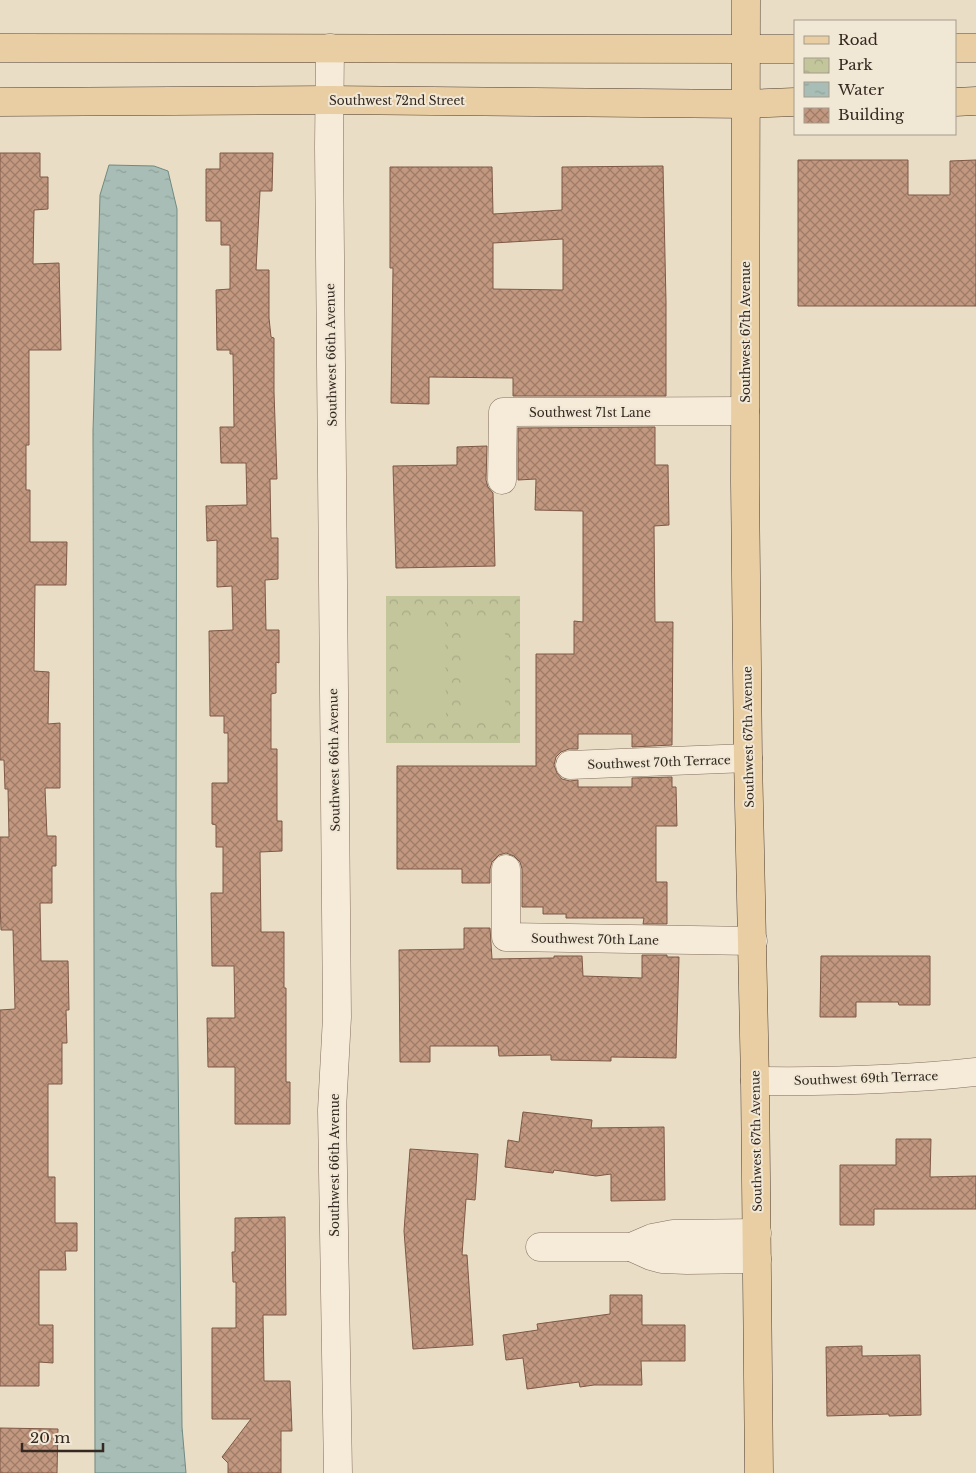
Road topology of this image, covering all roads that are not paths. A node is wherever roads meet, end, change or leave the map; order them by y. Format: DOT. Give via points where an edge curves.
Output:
graph roads {
  1 [pos="746,0"];
  2 [pos="0,48"];
  3 [pos="330,48"];
  4 [pos="956,48"];
  5 [pos="976,48"];
  6 [pos="794,49"];
  7 [pos="746,50"];
  8 [pos="330,100"];
  9 [pos="0,102"];
  10 [pos="794,102"];
  11 [pos="956,102"];
  12 [pos="976,102"];
  13 [pos="746,104"];
  14 [pos="745,411"];
  15 [pos="502,480"];
  16 [pos="748,758"];
  17 [pos="570,765"];
  18 [pos="506,868"];
  19 [pos="753,941"];
  20 [pos="976,1072"];
  21 [pos="755,1081"];
  22 [pos="757,1233"];
  23 [pos="631,1246"];
  24 [pos="540,1247"];
  25 [pos="757,1260"];
  26 [pos="338,1473"];
  27 [pos="759,1473"];
  1 -- 7 [label="main road, Southwest 67th Avenue"];
  2 -- 3 [label="main road"];
  3 -- 7 [label="main road"];
  3 -- 8 [label="street, Southwest 66th Avenue"];
  4 -- 5 [label="main road"];
  6 -- 7 [label="main road"];
  7 -- 13 [label="main road, Southwest 67th Avenue"];
  8 -- 9 [label="main road, Southwest 72nd Street"];
  8 -- 13 [label="main road, Southwest 72nd Street"];
  8 -- 26 [label="street, Southwest 66th Avenue" via="337,1007 332,1110"];
  10 -- 13 [label="main road, Southwest 72nd Street"];
  11 -- 12 [label="main road"];
  13 -- 14 [label="main road, Southwest 67th Avenue"];
  14 -- 15 [label="street, Southwest 71st Lane" via="503,412"];
  14 -- 16 [label="main road, Southwest 67th Avenue"];
  16 -- 17 [label="street, Southwest 70th Terrace"];
  16 -- 19 [label="main road, Southwest 67th Avenue"];
  18 -- 19 [label="street, Southwest 70th Lane" via="506,937"];
  19 -- 21 [label="main road, Southwest 67th Avenue"];
  20 -- 21 [label="street, Southwest 69th Terrace"];
  21 -- 22 [label="main road, Southwest 67th Avenue"];
  22 -- 23 [label="street" via="673,1234"];
  22 -- 25 [label="main road, Southwest 67th Avenue"];
  23 -- 24 [label="street"];
  23 -- 25 [label="street" via="662,1259"];
  25 -- 27 [label="main road, Southwest 67th Avenue"];
}
